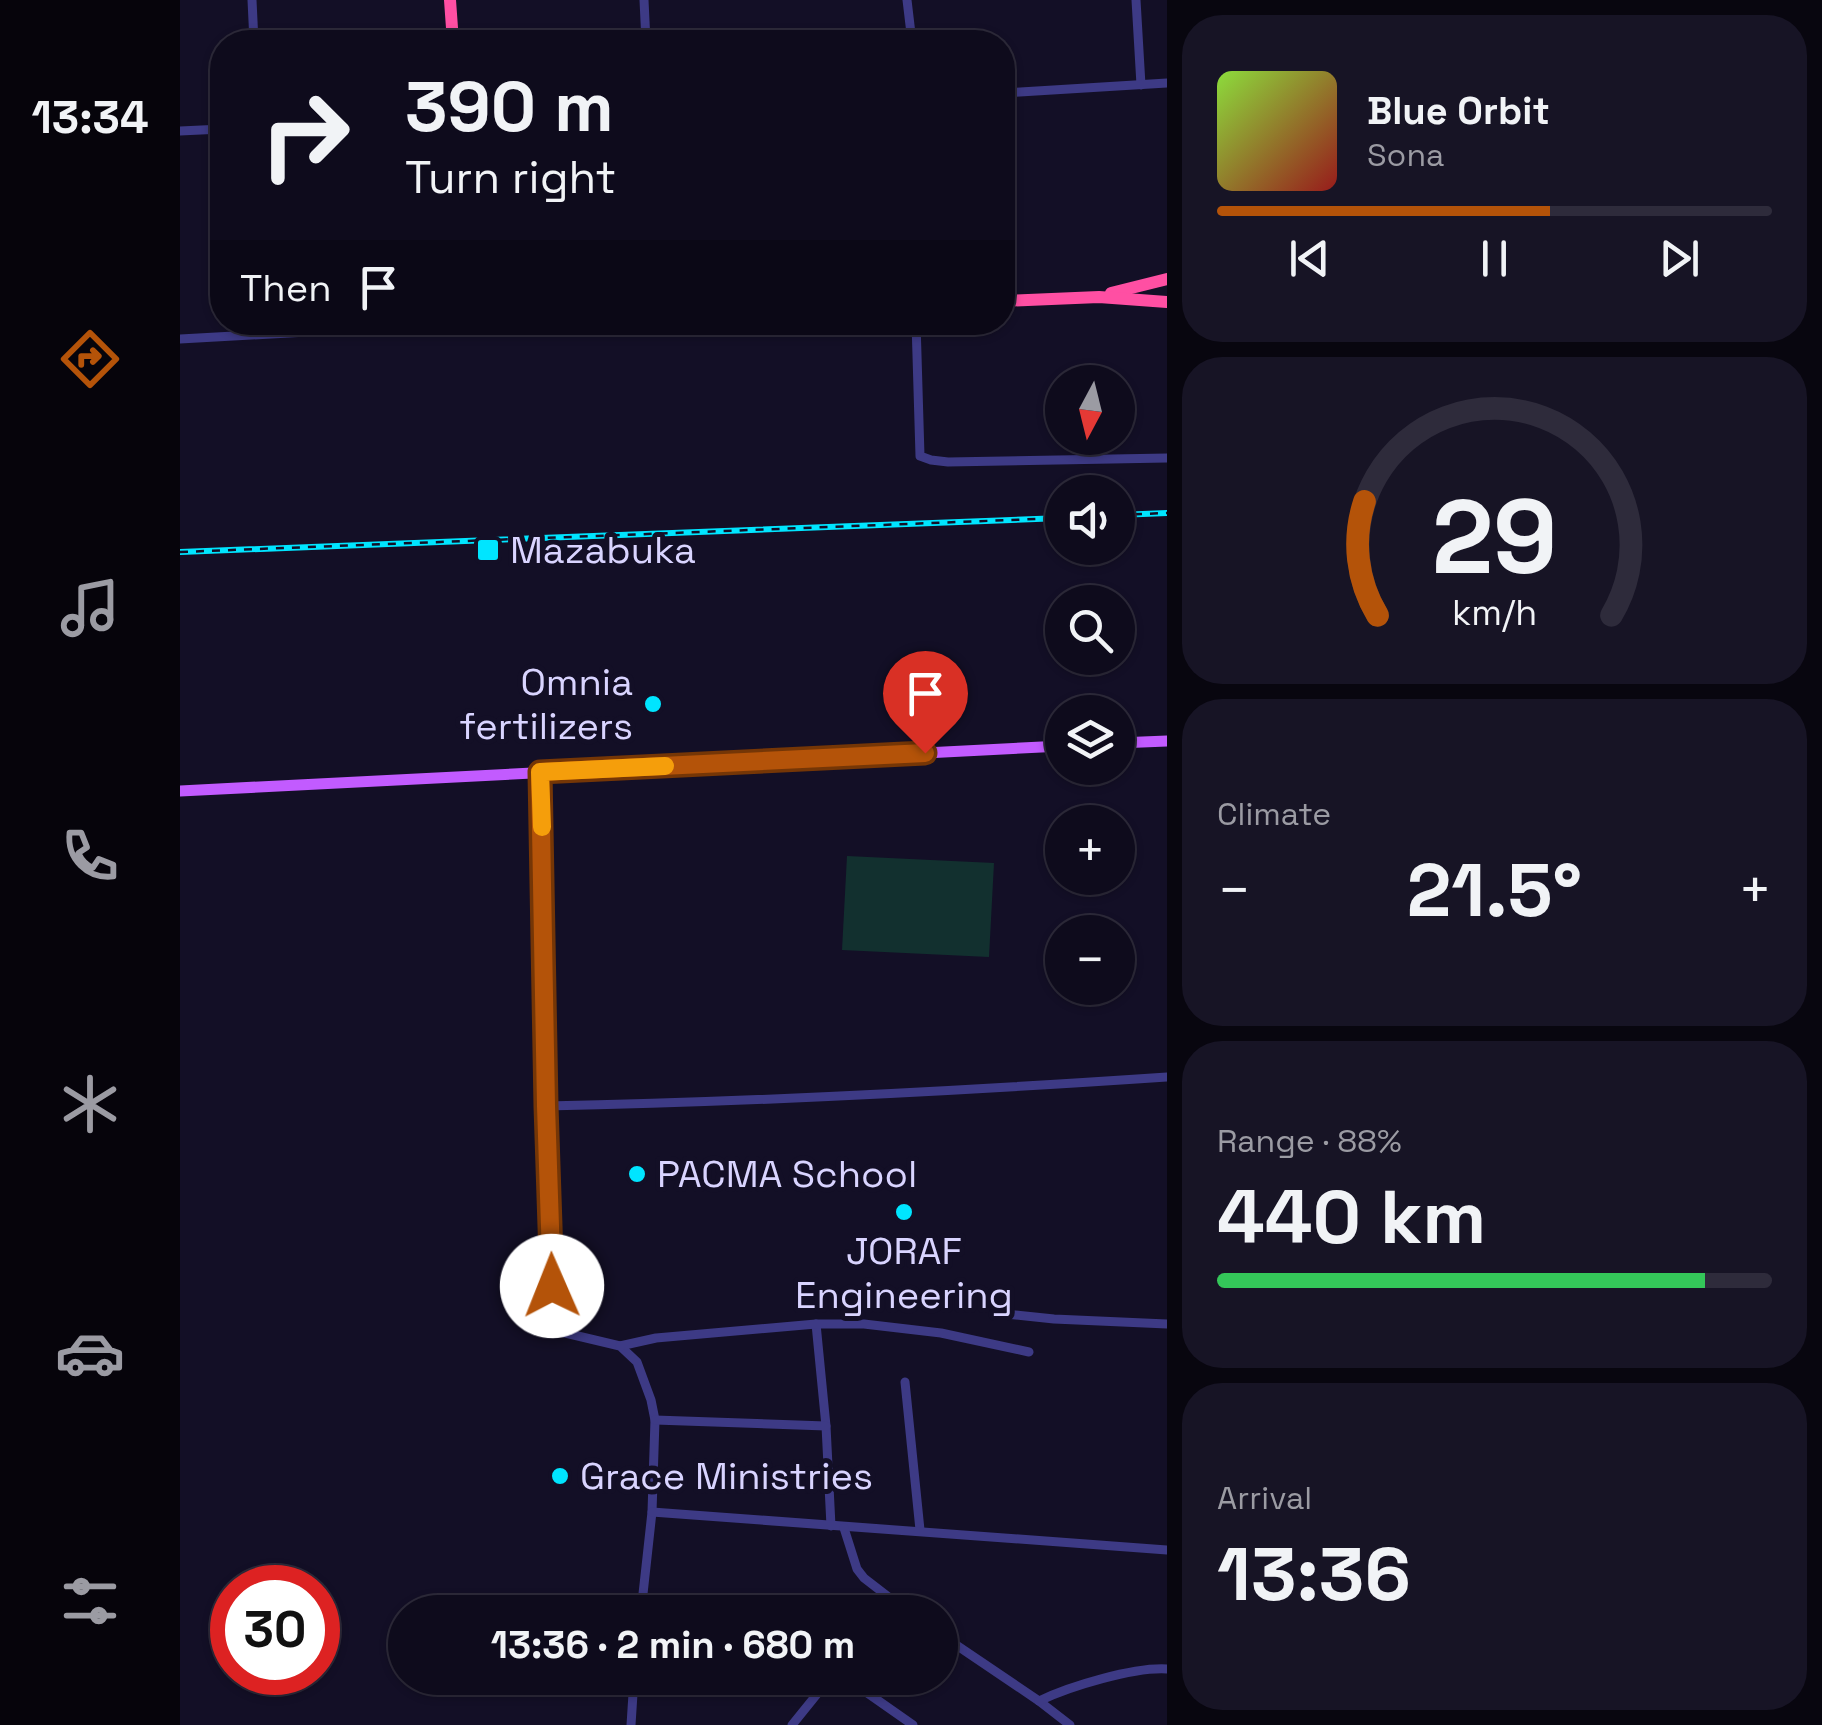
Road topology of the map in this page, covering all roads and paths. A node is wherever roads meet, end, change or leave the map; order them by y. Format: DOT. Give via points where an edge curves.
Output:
graph roads {
  1 [pos="252,0"];
  2 [pos="450,0"];
  3 [pos="644,0"];
  4 [pos="907,0"];
  5 [pos="1136,0"];
  6 [pos="253,30"];
  7 [pos="452,30"];
  8 [pos="645,30"];
  9 [pos="911,30"];
  10 [pos="1167,83"];
  11 [pos="1141,85"];
  12 [pos="1015,92"];
  13 [pos="210,130"];
  14 [pos="180,131"];
  15 [pos="1167,279"];
  16 [pos="1099,297"];
  17 [pos="1015,300"];
  18 [pos="1167,302"];
  19 [pos="278,335"];
  20 [pos="916,335"];
  21 [pos="180,339"];
  22 [pos="1167,458"];
  23 [pos="1167,740"];
  24 [pos="1135,742"];
  25 [pos="1045,747"];
  26 [pos="540,772"];
  27 [pos="180,790"];
  28 [pos="1167,1077"];
  29 [pos="546,1106"];
  30 [pos="996,1313"];
  31 [pos="816,1324"];
  32 [pos="1167,1324"];
  33 [pos="620,1346"];
  34 [pos="1029,1352"];
  35 [pos="905,1382"];
  36 [pos="655,1420"];
  37 [pos="826,1426"];
  38 [pos="652,1512"];
  39 [pos="830,1526"];
  40 [pos="844,1528"];
  41 [pos="920,1530"];
  42 [pos="1167,1550"];
  43 [pos="643,1595"];
  44 [pos="886,1595"];
  45 [pos="958,1646"];
  46 [pos="1167,1668"];
  47 [pos="633,1695"];
  48 [pos="816,1695"];
  49 [pos="870,1695"];
  50 [pos="1040,1701"];
  51 [pos="632,1724"];
  52 [pos="910,1724"];
  53 [pos="642,1725"];
  54 [pos="792,1725"];
  55 [pos="1070,1725"];
  1 -- 6 [label="street"];
  2 -- 7 [label="highway"];
  3 -- 8 [label="street"];
  4 -- 9 [label="street"];
  5 -- 11 [label="street"];
  10 -- 11 [label="street"];
  11 -- 12 [label="street"];
  13 -- 14 [label="street"];
  15 -- 16 [label="highway"];
  16 -- 17 [label="highway"];
  16 -- 18 [label="highway"];
  19 -- 21 [label="street"];
  20 -- 22 [label="street" via="920,456 948,462"];
  23 -- 24 [label="main road"];
  25 -- 26 [label="main road"];
  26 -- 27 [label="main road"];
  26 -- 29 [label="street"];
  28 -- 29 [label="street"];
  29 -- 33 [label="street" via="553,1320 568,1336"];
  30 -- 32 [label="street"];
  31 -- 33 [label="street"];
  31 -- 34 [label="street" via="899,1327"];
  31 -- 37 [label="street"];
  33 -- 36 [label="street" via="637,1362"];
  35 -- 41 [label="street"];
  36 -- 37 [label="street"];
  36 -- 38 [label="street"];
  37 -- 39 [label="street"];
  38 -- 39 [label="street"];
  38 -- 43 [label="street"];
  39 -- 40 [label="street"];
  40 -- 41 [label="street"];
  40 -- 44 [label="street" via="857,1568"];
  41 -- 42 [label="street"];
  45 -- 50 [label="street"];
  46 -- 50 [label="street" via="1115,1676"];
  47 -- 51 [label="street"];
  48 -- 54 [label="street"];
  49 -- 52 [label="street"];
  50 -- 55 [label="street"];
  51 -- 53 [label="street"];
}
